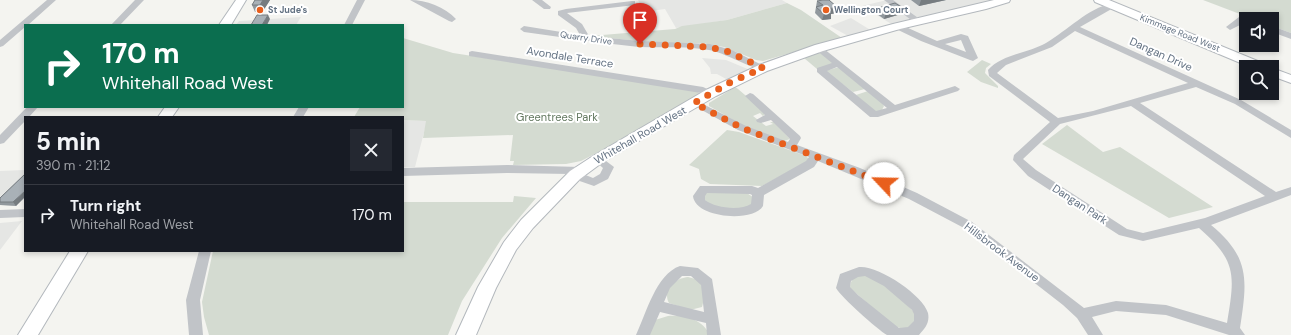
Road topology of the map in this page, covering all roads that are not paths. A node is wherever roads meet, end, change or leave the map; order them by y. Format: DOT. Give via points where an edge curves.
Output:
graph roads {
  1 [pos="52,0"];
  2 [pos="140,0"];
  3 [pos="241,0"];
  4 [pos="361,0"];
  5 [pos="414,0"];
  6 [pos="536,0"];
  7 [pos="888,0"];
  8 [pos="1005,0"];
  9 [pos="1106,2"];
  10 [pos="632,3"];
  11 [pos="547,7"];
  12 [pos="452,19"];
  13 [pos="917,20"];
  14 [pos="1239,21"];
  15 [pos="116,24"];
  16 [pos="227,24"];
  17 [pos="349,24"];
  18 [pos="544,26"];
  19 [pos="897,26"];
  20 [pos="1230,27"];
  21 [pos="1075,28"];
  22 [pos="1279,32"];
  23 [pos="1291,36"];
  24 [pos="583,38"];
  25 [pos="0,44"];
  26 [pos="936,44"];
  27 [pos="819,48"];
  28 [pos="472,54"];
  29 [pos="1244,60"];
  30 [pos="839,64"];
  31 [pos="763,68"];
  32 [pos="1279,75"];
  33 [pos="1291,79"];
  34 [pos="1198,83"];
  35 [pos="955,88"];
  36 [pos="712,93"];
  37 [pos="750,96"];
  38 [pos="1133,102"];
  39 [pos="694,103"];
  40 [pos="32,108"];
  41 [pos="893,108"];
  42 [pos="24,116"];
  43 [pos="24,116"];
  44 [pos="773,116"];
  45 [pos="761,120"];
  46 [pos="1056,122"];
  47 [pos="1291,135"];
  48 [pos="0,141"];
  49 [pos="791,146"];
  50 [pos="816,156"];
  51 [pos="404,172"];
  52 [pos="578,173"];
  53 [pos="1291,191"];
  54 [pos="758,193"];
  55 [pos="1275,197"];
  56 [pos="0,214"];
  57 [pos="24,214"];
  58 [pos="1201,223"];
  59 [pos="78,252"];
  60 [pos="205,252"];
  61 [pos="656,306"];
  62 [pos="1082,314"];
  63 [pos="711,319"];
  64 [pos="1235,332"];
  65 [pos="898,334"];
  66 [pos="28,335"];
  67 [pos="196,335"];
  68 [pos="466,335"];
  69 [pos="643,335"];
  70 [pos="714,335"];
  71 [pos="1096,335"];
  1 -- 25 [label="street"];
  2 -- 15 [label="street"];
  3 -- 16 [label="street"];
  4 -- 17 [label="street"];
  5 -- 12 [label="street"];
  6 -- 11 [label="street"];
  7 -- 13 [label="street"];
  8 -- 13 [label="street, Whitehall Road West"];
  9 -- 21 [label="street"];
  9 -- 29 [label="street, Kimmage Road West"];
  10 -- 24 [label="street" via="561,13 579,26 585,36"];
  13 -- 19 [label="street, Whitehall Road West"];
  14 -- 20 [label="street"];
  18 -- 24 [label="street, Quarry Drive" via="532,26 526,30"];
  19 -- 26 [label="street"];
  19 -- 27 [label="street, Whitehall Road West"];
  21 -- 34 [label="street, Dangan Drive"];
  21 -- 46 [label="street" via="1050,45 1003,64 993,70 992,74"];
  22 -- 23 [label="street"];
  24 -- 31 [label="street, Quarry Drive" via="655,46 710,47 729,52"];
  27 -- 30 [label="street"];
  27 -- 31 [label="street, Whitehall Road West"];
  28 -- 36 [label="street, Avondale Terrace"];
  30 -- 41 [label="street"];
  30 -- 41 [label="street" via="820,70 874,115"];
  31 -- 36 [label="street, Whitehall Road West"];
  32 -- 33 [label="street"];
  34 -- 38 [label="street, Dangan Park"];
  34 -- 47 [label="street, Dangan Drive" via="1238,102"];
  35 -- 41 [label="street"];
  36 -- 39 [label="street, Whitehall Road West"];
  37 -- 44 [label="street"];
  38 -- 46 [label="street, Dangan Park"];
  38 -- 55 [label="street"];
  39 -- 49 [label="street, Hillsbrook Avenue" via="731,123"];
  39 -- 52 [label="street, Whitehall Road West"];
  40 -- 43 [label="street"];
  42 -- 48 [label="street"];
  44 -- 45 [label="street"];
  44 -- 49 [label="street" via="796,138"];
  46 -- 58 [label="street, Dangan Park" via="1018,157 1032,173 1123,232 1143,237"];
  49 -- 50 [label="street, Hillsbrook Avenue"];
  50 -- 54 [label="street" via="810,164"];
  50 -- 62 [label="street, Hillsbrook Avenue" via="913,196 968,225"];
  51 -- 52 [label="street" via="507,169"];
  52 -- 68 [label="street, Whitehall Road West" via="510,246 486,287"];
  53 -- 55 [label="street, Dangan Park"];
  55 -- 58 [label="street, Dangan Park"];
  56 -- 57 [label="street"];
  58 -- 64 [label="street" via="1227,248 1235,260 1238,277"];
  59 -- 66 [label="street"];
  60 -- 67 [label="street" via="193,300"];
  61 -- 63 [label="street"];
  61 -- 63 [label="street" via="665,285 673,275 680,271 693,271 707,283"];
  61 -- 69 [label="street"];
  62 -- 64 [label="street" via="1116,306 1166,310"];
  62 -- 71 [label="street, Hillsbrook Avenue"];
  63 -- 70 [label="street"];
  65 -- 65 [label="street" via="853,299 843,288 845,278 853,272 868,272 912,302 921,312 922,323 912,333"];
}
